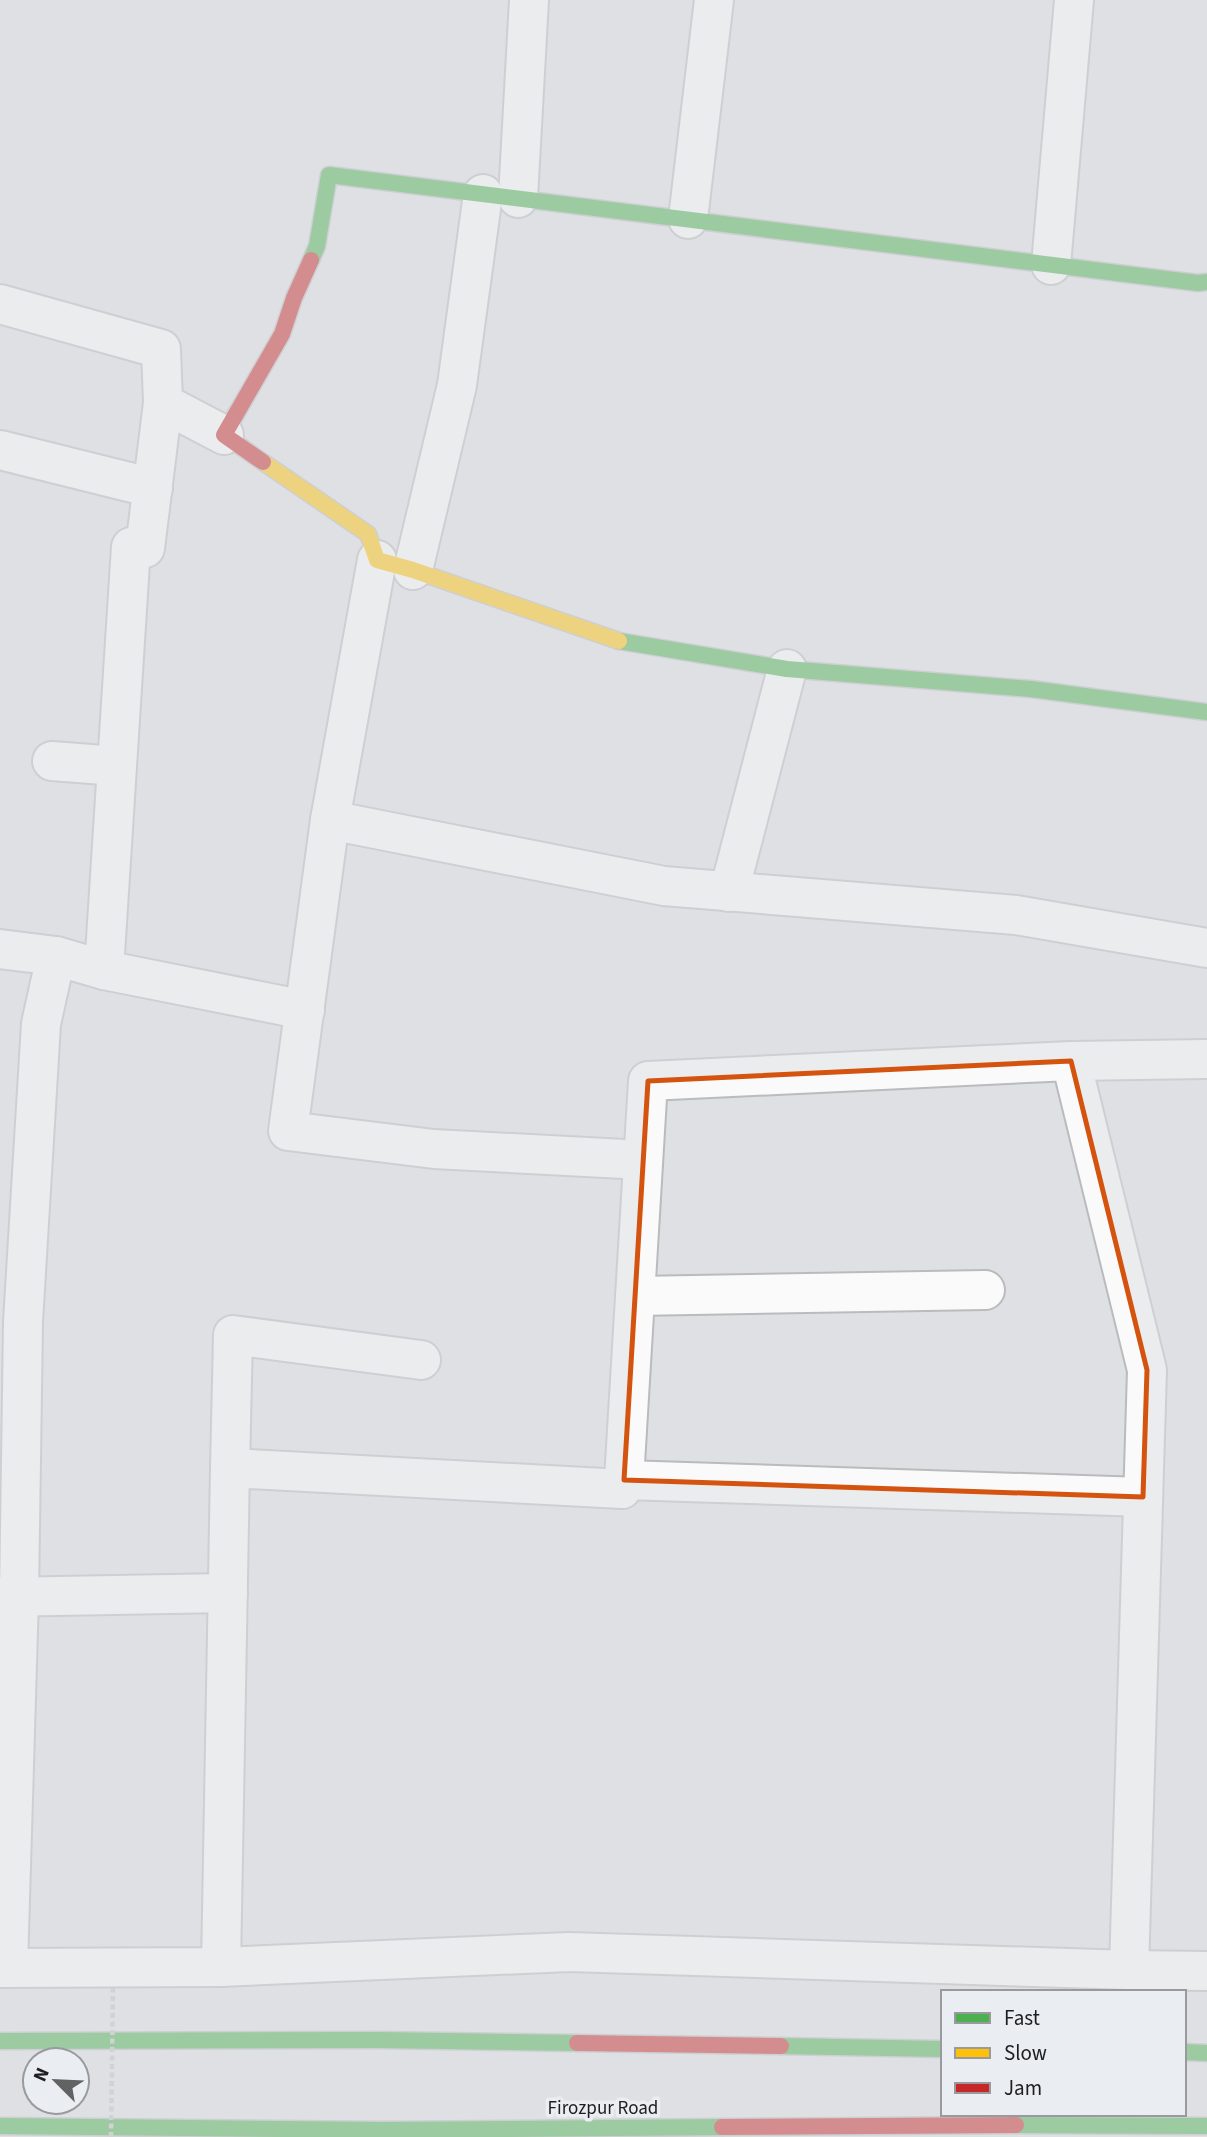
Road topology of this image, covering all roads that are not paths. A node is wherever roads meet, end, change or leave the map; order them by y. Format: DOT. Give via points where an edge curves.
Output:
graph roads {
  1 [pos="529,0"];
  2 [pos="714,0"];
  3 [pos="1074,0"];
  4 [pos="501,196"];
  5 [pos="688,219"];
  6 [pos="1051,265"];
  7 [pos="1207,282"];
  8 [pos="0,304"];
  9 [pos="163,403"];
  10 [pos="224,435"];
  11 [pos="0,450"];
  12 [pos="153,488"];
  13 [pos="377,560"];
  14 [pos="413,570"];
  15 [pos="787,669"];
  16 [pos="1207,712"];
  17 [pos="52,761"];
  18 [pos="117,766"];
  19 [pos="330,820"];
  20 [pos="729,892"];
  21 [pos="0,948"];
  22 [pos="1207,948"];
  23 [pos="55,956"];
  24 [pos="104,970"];
  25 [pos="305,1010"];
  26 [pos="1207,1059"];
  27 [pos="1071,1061"];
  28 [pos="643,1160"];
  29 [pos="985,1290"];
  30 [pos="635,1296"];
  31 [pos="421,1360"];
  32 [pos="230,1468"];
  33 [pos="624,1480"];
  34 [pos="1143,1497"];
  35 [pos="228,1593"];
  36 [pos="9,1597"];
  37 [pos="221,1966"];
  38 [pos="4,1967"];
  39 [pos="1129,1970"];
  40 [pos="1207,1971"];
  41 [pos="0,2041"];
  42 [pos="941,2049"];
  43 [pos="1186,2052"];
  44 [pos="1207,2053"];
  45 [pos="0,2126"];
  46 [pos="1207,2126"];
  1 -- 4 [label="street"];
  2 -- 5 [label="street"];
  3 -- 6 [label="street"];
  4 -- 5 [label="main road"];
  4 -- 10 [label="main road" via="329,175 317,246 282,334"];
  4 -- 14 [label="street"];
  5 -- 6 [label="main road"];
  6 -- 7 [label="main road"];
  8 -- 9 [label="street" via="161,349"];
  9 -- 10 [label="street"];
  9 -- 12 [label="street"];
  10 -- 13 [label="main road" via="368,534"];
  11 -- 12 [label="street"];
  12 -- 18 [label="street" via="145,548 131,547"];
  13 -- 14 [label="main road"];
  13 -- 19 [label="street"];
  14 -- 15 [label="main road" via="613,640"];
  15 -- 16 [label="main road" via="1031,689"];
  15 -- 20 [label="street"];
  17 -- 18 [label="street"];
  18 -- 24 [label="street"];
  19 -- 20 [label="street" via="664,886"];
  19 -- 25 [label="street"];
  20 -- 22 [label="street" via="1016,915"];
  21 -- 23 [label="street"];
  23 -- 24 [label="street"];
  23 -- 36 [label="street" via="41,1024"];
  24 -- 25 [label="street"];
  25 -- 28 [label="street" via="288,1131 434,1149"];
  26 -- 27 [label="street"];
  27 -- 28 [label="street" via="648,1081"];
  27 -- 34 [label="street" via="1147,1370"];
  28 -- 30 [label="street"];
  29 -- 30 [label="street"];
  30 -- 33 [label="street"];
  31 -- 32 [label="street" via="233,1335"];
  32 -- 33 [label="street" via="622,1489"];
  32 -- 35 [label="street"];
  33 -- 34 [label="street"];
  34 -- 39 [label="street"];
  35 -- 36 [label="street"];
  35 -- 37 [label="street"];
  36 -- 38 [label="street"];
  37 -- 38 [label="street"];
  37 -- 39 [label="street" via="569,1952"];
  39 -- 40 [label="street"];
  41 -- 42 [label="main road" via="378,2039"];
  43 -- 44 [label="main road"];
  45 -- 46 [label="main road, Firozpur Road" via="383,2130"];
}
